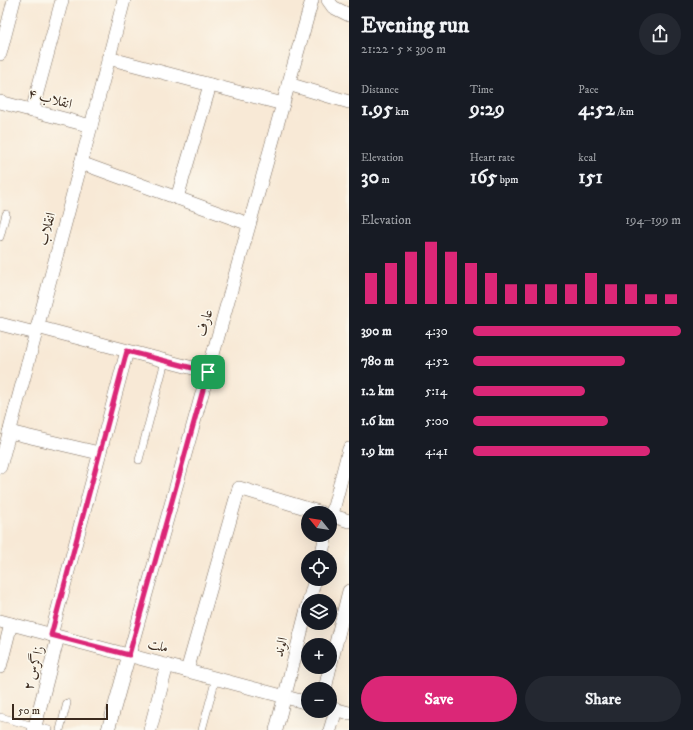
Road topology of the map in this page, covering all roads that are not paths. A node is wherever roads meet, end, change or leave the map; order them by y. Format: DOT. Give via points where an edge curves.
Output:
graph roads {
  1 [pos="14,0"];
  2 [pos="62,0"];
  3 [pos="124,0"];
  4 [pos="312,0"];
  5 [pos="328,0"];
  6 [pos="349,15"];
  7 [pos="0,54"];
  8 [pos="108,58"];
  9 [pos="288,84"];
  10 [pos="210,85"];
  11 [pos="0,102"];
  12 [pos="349,102"];
  13 [pos="283,104"];
  14 [pos="32,111"];
  15 [pos="91,126"];
  16 [pos="82,163"];
  17 [pos="177,198"];
  18 [pos="6,214"];
  19 [pos="249,224"];
  20 [pos="0,237"];
  21 [pos="0,324"];
  22 [pos="36,330"];
  23 [pos="127,351"];
  24 [pos="165,361"];
  25 [pos="208,372"];
  26 [pos="9,432"];
  27 [pos="349,449"];
  28 [pos="99,453"];
  29 [pos="139,460"];
  30 [pos="0,466"];
  31 [pos="331,506"];
  32 [pos="301,508"];
  33 [pos="337,518"];
  34 [pos="349,521"];
  35 [pos="349,591"];
  36 [pos="347,610"];
  37 [pos="6,623"];
  38 [pos="302,630"];
  39 [pos="55,636"];
  40 [pos="337,644"];
  41 [pos="129,655"];
  42 [pos="167,665"];
  43 [pos="0,667"];
  44 [pos="187,671"];
  45 [pos="216,678"];
  46 [pos="284,697"];
  47 [pos="301,701"];
  48 [pos="67,703"];
  49 [pos="337,710"];
  50 [pos="349,713"];
  51 [pos="0,717"];
  52 [pos="332,718"];
  53 [pos="34,728"];
  54 [pos="49,730"];
  55 [pos="60,730"];
  56 [pos="108,730"];
  57 [pos="150,730"];
  58 [pos="202,730"];
  59 [pos="276,730"];
  60 [pos="330,730"];
  1 -- 7 [label="street"];
  2 -- 14 [label="street"];
  3 -- 8 [label="street, انقلاب"];
  4 -- 9 [label="street, عارف"];
  5 -- 6 [label="street" via="333,7"];
  8 -- 10 [label="street"];
  8 -- 15 [label="street, انقلاب"];
  9 -- 12 [label="street"];
  9 -- 13 [label="street, عارف"];
  10 -- 13 [label="street"];
  10 -- 17 [label="street"];
  11 -- 14 [label="street, انقلاب ۴"];
  13 -- 19 [label="street, عارف"];
  14 -- 15 [label="street, انقلاب ۴"];
  15 -- 16 [label="street, انقلاب"];
  16 -- 17 [label="street"];
  16 -- 22 [label="street, انقلاب"];
  17 -- 19 [label="street"];
  18 -- 20 [label="lane"];
  19 -- 25 [label="street, عارف"];
  21 -- 22 [label="street"];
  22 -- 23 [label="street"];
  22 -- 26 [label="street, انقلاب"];
  23 -- 24 [label="street"];
  23 -- 28 [label="street, زاگرس ۲"];
  24 -- 25 [label="street"];
  24 -- 29 [label="lane"];
  25 -- 41 [label="street, عارف"];
  26 -- 28 [label="street"];
  26 -- 30 [label="street, انقلاب"];
  27 -- 31 [label="street"];
  28 -- 39 [label="street, زاگرس ۲"];
  32 -- 44 [label="street" via="239,488"];
  33 -- 34 [label="street"];
  35 -- 36 [label="street"];
  36 -- 40 [label="street"];
  37 -- 39 [label="street, ملت"];
  37 -- 43 [label="street"];
  38 -- 46 [label="street, الوند"];
  39 -- 41 [label="street, ملت"];
  39 -- 53 [label="street, زاگرس ۲"];
  41 -- 42 [label="street, ملت"];
  41 -- 56 [label="street, عارف"];
  42 -- 44 [label="street, ملت"];
  42 -- 57 [label="street"];
  44 -- 45 [label="street, ملت"];
  45 -- 46 [label="street, ملت"];
  45 -- 58 [label="lane"];
  46 -- 47 [label="street, ملت"];
  46 -- 59 [label="street, الوند"];
  48 -- 55 [label="lane"];
  49 -- 50 [label="street"];
  51 -- 53 [label="lane"];
  52 -- 60 [label="street"];
  53 -- 54 [label="lane"];
}
